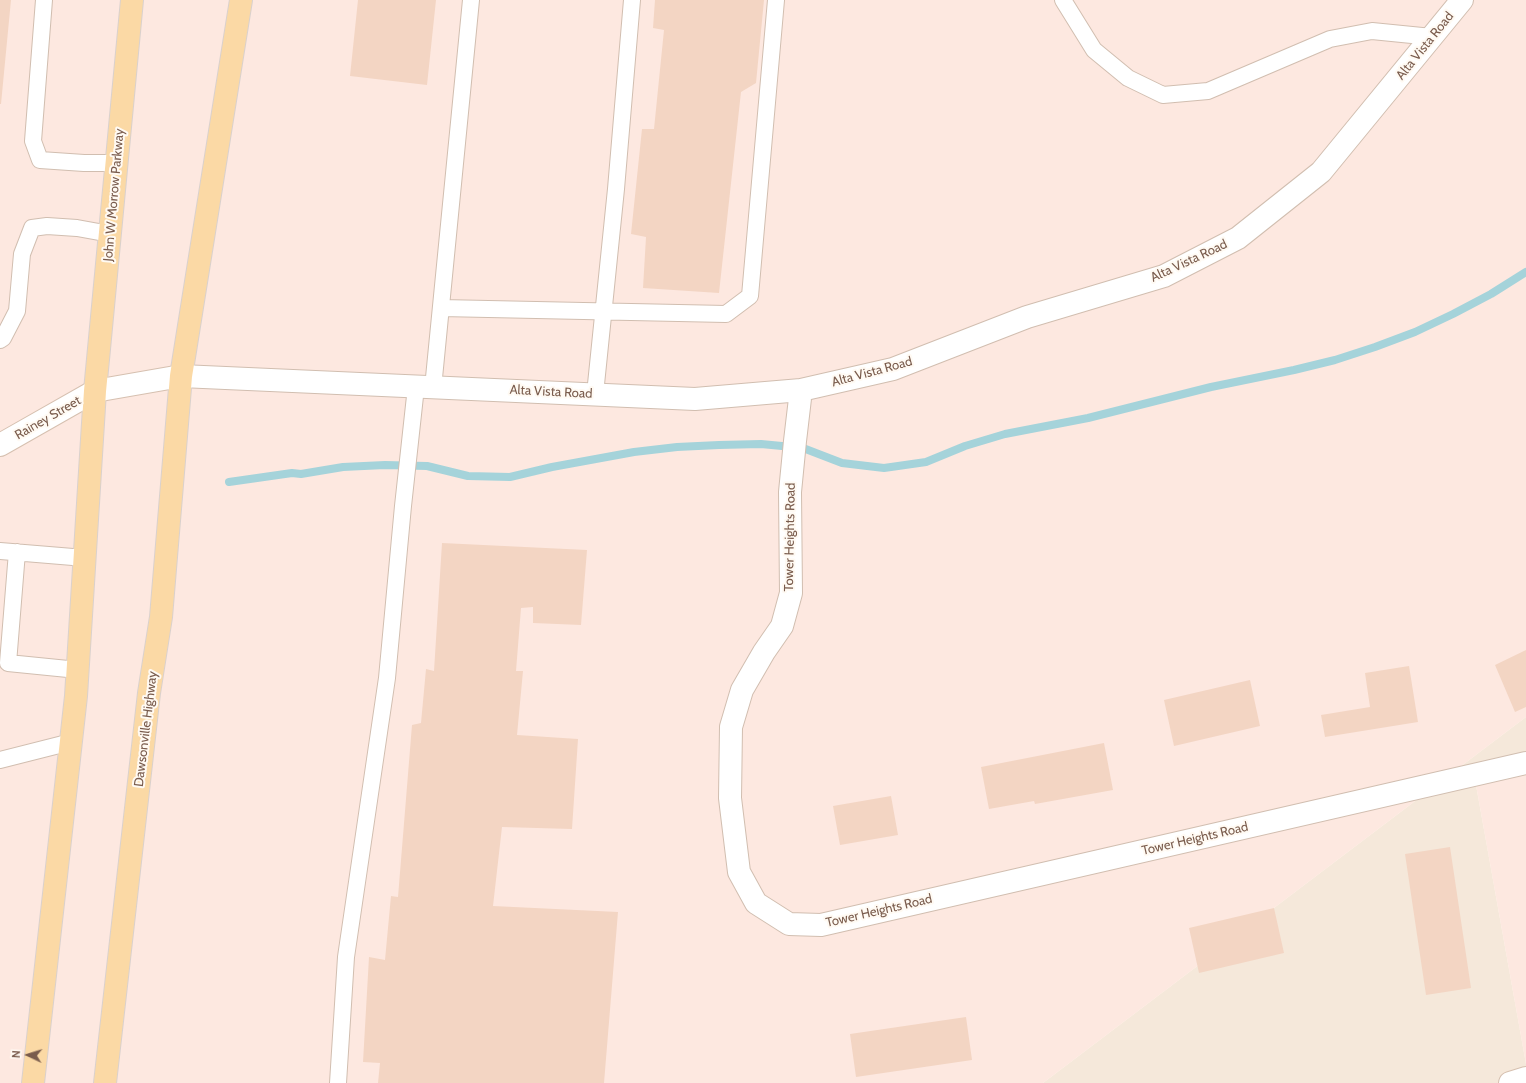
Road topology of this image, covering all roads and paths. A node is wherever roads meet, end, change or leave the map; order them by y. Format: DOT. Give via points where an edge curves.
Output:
graph roads {
  1 [pos="44,0"];
  2 [pos="132,0"];
  3 [pos="241,0"];
  4 [pos="471,0"];
  5 [pos="632,0"];
  6 [pos="776,0"];
  7 [pos="1063,0"];
  8 [pos="1462,0"];
  9 [pos="1432,37"];
  10 [pos="117,163"];
  11 [pos="110,234"];
  12 [pos="441,308"];
  13 [pos="602,312"];
  14 [pos="0,340"];
  15 [pos="181,376"];
  16 [pos="424,387"];
  17 [pos="801,390"];
  18 [pos="96,391"];
  19 [pos="595,394"];
  20 [pos="0,446"];
  21 [pos="0,551"];
  22 [pos="17,552"];
  23 [pos="85,558"];
  24 [pos="78,670"];
  25 [pos="71,742"];
  26 [pos="0,760"];
  27 [pos="1526,764"];
  28 [pos="1526,1078"];
  29 [pos="33,1083"];
  30 [pos="105,1083"];
  31 [pos="338,1083"];
  32 [pos="1510,1083"];
  1 -- 10 [label="lane" via="33,141 40,160"];
  2 -- 10 [label="main road, John W Morrow Parkway"];
  3 -- 15 [label="main road"];
  4 -- 12 [label="lane"];
  5 -- 13 [label="lane" via="616,189"];
  6 -- 13 [label="lane" via="750,296 726,314"];
  7 -- 9 [label="lane" via="1094,50 1128,78 1163,95 1208,91 1330,39 1372,31"];
  8 -- 9 [label="street, Alta Vista Road"];
  9 -- 17 [label="street, Alta Vista Road" via="1321,172 1238,238 1164,276 1027,317 893,369"];
  10 -- 11 [label="main road, John W Morrow Parkway"];
  11 -- 14 [label="lane" via="77,228 32,228 22,254 17,311"];
  11 -- 18 [label="main road, John W Morrow Parkway"];
  12 -- 13 [label="lane"];
  12 -- 16 [label="lane"];
  13 -- 19 [label="lane"];
  15 -- 16 [label="street, Alta Vista Road"];
  15 -- 18 [label="street, Rainey Street"];
  15 -- 30 [label="main road, Dawsonville Highway" via="162,617 149,693"];
  16 -- 19 [label="street, Alta Vista Road"];
  16 -- 31 [label="lane" via="402,506 387,678 346,957"];
  17 -- 19 [label="street, Alta Vista Road" via="694,399"];
  17 -- 27 [label="street, Tower Heights Road" via="790,492 790,593 782,626 742,690 731,727 730,798 739,872 756,903 789,924 821,925"];
  18 -- 20 [label="street, Rainey Street"];
  18 -- 23 [label="main road"];
  21 -- 22 [label="lane"];
  22 -- 23 [label="lane"];
  22 -- 24 [label="lane" via="8,663"];
  23 -- 24 [label="main road"];
  24 -- 25 [label="main road"];
  25 -- 26 [label="lane"];
  25 -- 29 [label="main road"];
  28 -- 32 [label="street"];
}
